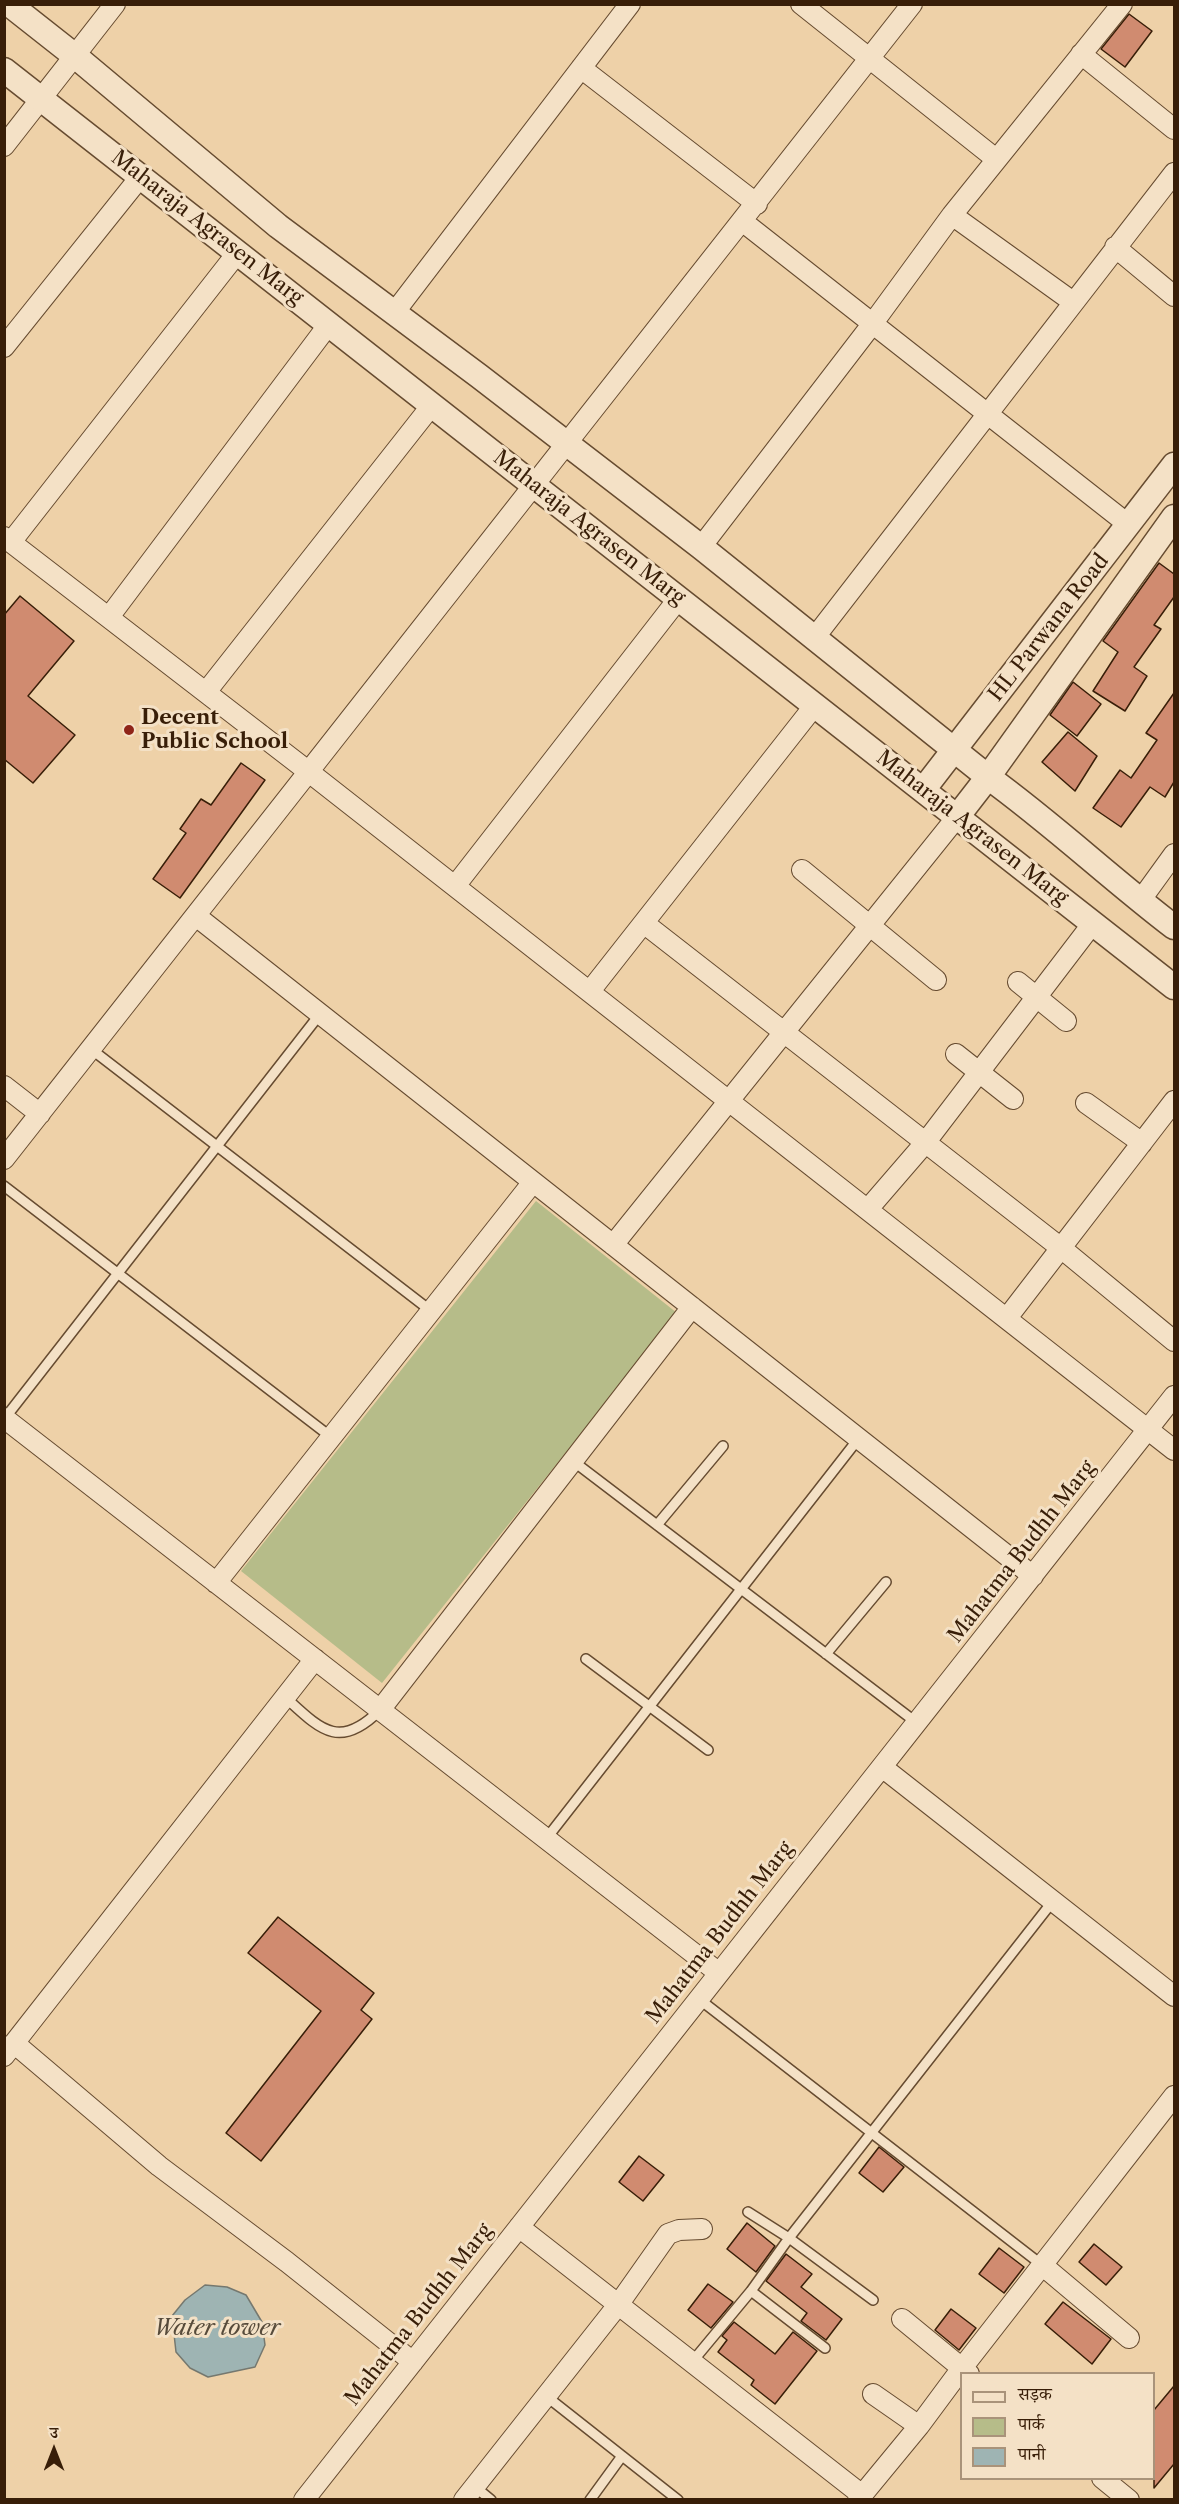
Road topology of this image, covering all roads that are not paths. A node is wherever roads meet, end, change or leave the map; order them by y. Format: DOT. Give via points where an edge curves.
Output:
graph roads {
  1 [pos="9,4"];
  2 [pos="115,4"];
  3 [pos="630,4"];
  4 [pos="801,4"];
  5 [pos="912,4"];
  6 [pos="1122,4"];
  7 [pos="1082,54"];
  8 [pos="75,56"];
  9 [pos="869,59"];
  10 [pos="581,68"];
  11 [pos="4,70"];
  12 [pos="42,99"];
  13 [pos="1174,129"];
  14 [pos="4,146"];
  15 [pos="996,159"];
  16 [pos="1174,173"];
  17 [pos="141,176"];
  18 [pos="757,204"];
  19 [pos="952,215"];
  20 [pos="742,221"];
  21 [pos="1115,247"];
  22 [pos="238,252"];
  23 [pos="1174,296"];
  24 [pos="1073,302"];
  25 [pos="394,313"];
  26 [pos="873,323"];
  27 [pos="329,324"];
  28 [pos="4,347"];
  29 [pos="432,405"];
  30 [pos="988,414"];
  31 [pos="568,446"];
  32 [pos="1174,465"];
  33 [pos="534,485"];
  34 [pos="1174,517"];
  35 [pos="1129,525"];
  36 [pos="8,539"];
  37 [pos="701,547"];
  38 [pos="679,598"];
  39 [pos="109,617"];
  40 [pos="815,637"];
  41 [pos="206,692"];
  42 [pos="815,705"];
  43 [pos="955,750"];
  44 [pos="309,772"];
  45 [pos="988,777"];
  46 [pos="923,790"];
  47 [pos="957,817"];
  48 [pos="1174,854"];
  49 [pos="802,870"];
  50 [pos="455,886"];
  51 [pos="1140,901"];
  52 [pos="196,916"];
  53 [pos="1092,923"];
  54 [pos="645,924"];
  55 [pos="870,925"];
  56 [pos="1174,927"];
  57 [pos="936,980"];
  58 [pos="1018,982"];
  59 [pos="1174,987"];
  60 [pos="590,991"];
  61 [pos="1036,997"];
  62 [pos="320,1014"];
  63 [pos="1066,1021"];
  64 [pos="784,1033"];
  65 [pos="91,1049"];
  66 [pos="956,1054"];
  67 [pos="979,1072"];
  68 [pos="4,1086"];
  69 [pos="1013,1099"];
  70 [pos="729,1101"];
  71 [pos="1174,1101"];
  72 [pos="1086,1103"];
  73 [pos="40,1114"];
  74 [pos="925,1143"];
  75 [pos="1142,1143"];
  76 [pos="217,1146"];
  77 [pos="4,1159"];
  78 [pos="533,1182"];
  79 [pos="4,1186"];
  80 [pos="868,1209"];
  81 [pos="613,1245"];
  82 [pos="1061,1248"];
  83 [pos="118,1273"];
  84 [pos="692,1308"];
  85 [pos="430,1311"];
  86 [pos="1007,1318"];
  87 [pos="1174,1341"];
  88 [pos="1174,1396"];
  89 [pos="5,1418"];
  90 [pos="1149,1429"];
  91 [pos="332,1437"];
  92 [pos="859,1438"];
  93 [pos="723,1446"];
  94 [pos="1174,1450"];
  95 [pos="573,1461"];
  96 [pos="657,1524"];
  97 [pos="1033,1576"];
  98 [pos="886,1582"];
  99 [pos="216,1583"];
  100 [pos="741,1588"];
  101 [pos="826,1654"];
  102 [pos="315,1659"];
  103 [pos="586,1659"];
  104 [pos="285,1697"];
  105 [pos="649,1706"];
  106 [pos="380,1710"];
  107 [pos="917,1723"];
  108 [pos="708,1750"];
  109 [pos="882,1767"];
  110 [pos="546,1839"];
  111 [pos="1053,1901"];
  112 [pos="719,1973"];
  113 [pos="1174,1996"];
  114 [pos="699,1999"];
  115 [pos="9,2049"];
  116 [pos="1174,2096"];
  117 [pos="872,2132"];
  118 [pos="748,2212"];
  119 [pos="519,2227"];
  120 [pos="702,2229"];
  121 [pos="789,2238"];
  122 [pos="1042,2265"];
  123 [pos="751,2291"];
  124 [pos="873,2300"];
  125 [pos="618,2305"];
  126 [pos="902,2319"];
  127 [pos="1129,2338"];
  128 [pos="825,2348"];
  129 [pos="413,2362"];
  130 [pos="692,2362"];
  131 [pos="966,2371"];
  132 [pos="960,2378"];
  133 [pos="873,2394"];
  134 [pos="546,2396"];
  135 [pos="919,2426"];
  136 [pos="622,2456"];
  137 [pos="1105,2480"];
  138 [pos="469,2493"];
  139 [pos="860,2497"];
  140 [pos="304,2499"];
  141 [pos="491,2499"];
  142 [pos="591,2499"];
  143 [pos="678,2499"];
  144 [pos="1129,2499"];
  1 -- 8 [label="street"];
  2 -- 8 [label="street"];
  3 -- 10 [label="street"];
  4 -- 9 [label="street"];
  5 -- 9 [label="street"];
  6 -- 7 [label="street"];
  7 -- 13 [label="street"];
  7 -- 15 [label="street"];
  8 -- 12 [label="street"];
  8 -- 25 [label="street" via="278,225"];
  9 -- 15 [label="street"];
  9 -- 18 [label="street"];
  10 -- 18 [label="street"];
  10 -- 25 [label="street"];
  11 -- 12 [label="street, Maharaja Agrasen Marg"];
  12 -- 14 [label="street"];
  12 -- 17 [label="street, Maharaja Agrasen Marg"];
  15 -- 19 [label="street"];
  16 -- 21 [label="street"];
  17 -- 22 [label="street, Maharaja Agrasen Marg"];
  17 -- 28 [label="street"];
  18 -- 20 [label="street"];
  19 -- 24 [label="street"];
  19 -- 26 [label="street"];
  20 -- 26 [label="street"];
  20 -- 31 [label="street"];
  21 -- 23 [label="street"];
  21 -- 24 [label="street"];
  22 -- 27 [label="street, Maharaja Agrasen Marg"];
  22 -- 36 [label="street"];
  24 -- 30 [label="street"];
  25 -- 31 [label="street"];
  26 -- 30 [label="street"];
  26 -- 37 [label="street"];
  27 -- 29 [label="street, Maharaja Agrasen Marg"];
  27 -- 39 [label="street"];
  29 -- 33 [label="street, Maharaja Agrasen Marg"];
  29 -- 41 [label="street"];
  30 -- 35 [label="street"];
  30 -- 40 [label="street"];
  31 -- 33 [label="street"];
  31 -- 37 [label="street"];
  32 -- 35 [label="street, HL Parwana Road"];
  33 -- 38 [label="street, Maharaja Agrasen Marg"];
  33 -- 44 [label="street"];
  34 -- 45 [label="street, HL Parwana Road"];
  35 -- 43 [label="street, HL Parwana Road"];
  36 -- 39 [label="street"];
  37 -- 40 [label="street"];
  38 -- 42 [label="street, Maharaja Agrasen Marg"];
  38 -- 50 [label="street"];
  39 -- 41 [label="street"];
  40 -- 43 [label="street"];
  41 -- 44 [label="street"];
  42 -- 46 [label="street, Maharaja Agrasen Marg"];
  42 -- 54 [label="street"];
  43 -- 45 [label="street"];
  43 -- 46 [label="street, HL Parwana Road"];
  44 -- 50 [label="street"];
  44 -- 52 [label="street"];
  45 -- 47 [label="street, HL Parwana Road"];
  45 -- 51 [label="street"];
  46 -- 47 [label="street, Maharaja Agrasen Marg"];
  47 -- 53 [label="street, Maharaja Agrasen Marg"];
  47 -- 55 [label="street"];
  48 -- 51 [label="street"];
  49 -- 55 [label="street"];
  50 -- 60 [label="street"];
  51 -- 56 [label="street"];
  52 -- 62 [label="street"];
  52 -- 65 [label="street"];
  53 -- 59 [label="street, Maharaja Agrasen Marg"];
  53 -- 61 [label="street"];
  54 -- 60 [label="street"];
  54 -- 64 [label="street"];
  55 -- 57 [label="street"];
  55 -- 64 [label="street"];
  58 -- 61 [label="street"];
  60 -- 70 [label="street"];
  61 -- 63 [label="street"];
  61 -- 67 [label="street"];
  62 -- 76 [label="lane"];
  62 -- 78 [label="street"];
  64 -- 70 [label="street"];
  64 -- 74 [label="street"];
  65 -- 73 [label="street"];
  65 -- 76 [label="lane"];
  66 -- 67 [label="street"];
  67 -- 69 [label="street"];
  67 -- 74 [label="street"];
  68 -- 73 [label="street"];
  70 -- 80 [label="street"];
  70 -- 81 [label="street"];
  71 -- 75 [label="street"];
  72 -- 75 [label="street"];
  73 -- 77 [label="street"];
  74 -- 80 [label="street"];
  74 -- 82 [label="street"];
  75 -- 82 [label="street"];
  76 -- 83 [label="lane"];
  76 -- 85 [label="lane"];
  78 -- 81 [label="street"];
  78 -- 85 [label="street"];
  79 -- 83 [label="lane"];
  80 -- 86 [label="street"];
  81 -- 84 [label="street"];
  82 -- 86 [label="street"];
  82 -- 87 [label="street"];
  83 -- 89 [label="lane"];
  83 -- 91 [label="lane"];
  84 -- 92 [label="street"];
  84 -- 95 [label="street"];
  85 -- 91 [label="street"];
  86 -- 90 [label="street"];
  88 -- 90 [label="street, Mahatma Budhh Marg"];
  89 -- 99 [label="street"];
  90 -- 94 [label="street"];
  90 -- 97 [label="street, Mahatma Budhh Marg"];
  91 -- 99 [label="street"];
  92 -- 97 [label="street"];
  92 -- 100 [label="lane"];
  93 -- 96 [label="lane"];
  95 -- 96 [label="lane"];
  95 -- 106 [label="street"];
  96 -- 100 [label="lane"];
  97 -- 107 [label="street, Mahatma Budhh Marg"];
  98 -- 101 [label="lane"];
  99 -- 102 [label="street"];
  100 -- 101 [label="lane"];
  100 -- 105 [label="lane"];
  101 -- 107 [label="lane"];
  102 -- 104 [label="street"];
  102 -- 106 [label="street"];
  103 -- 105 [label="lane"];
  104 -- 106 [label="lane" via="311,1721 335,1732 357,1729"];
  104 -- 115 [label="street"];
  105 -- 108 [label="lane"];
  105 -- 110 [label="lane"];
  106 -- 110 [label="street"];
  107 -- 109 [label="street, Mahatma Budhh Marg"];
  109 -- 111 [label="street"];
  109 -- 112 [label="street, Mahatma Budhh Marg"];
  110 -- 112 [label="street"];
  111 -- 113 [label="street"];
  111 -- 117 [label="lane"];
  112 -- 114 [label="street, Mahatma Budhh Marg"];
  114 -- 117 [label="lane"];
  114 -- 119 [label="street, Mahatma Budhh Marg"];
  115 -- 129 [label="street"];
  116 -- 122 [label="street"];
  117 -- 121 [label="lane"];
  117 -- 122 [label="lane"];
  118 -- 121 [label="lane"];
  119 -- 125 [label="street"];
  119 -- 129 [label="street, Mahatma Budhh Marg"];
  120 -- 125 [label="street" via="668,2234"];
  121 -- 123 [label="lane"];
  121 -- 124 [label="lane"];
  122 -- 127 [label="street"];
  122 -- 131 [label="street"];
  123 -- 128 [label="lane"];
  123 -- 130 [label="lane"];
  125 -- 130 [label="street"];
  125 -- 134 [label="street"];
  126 -- 131 [label="street"];
  129 -- 140 [label="street, Mahatma Budhh Marg"];
  130 -- 139 [label="street"];
  132 -- 135 [label="street"];
  133 -- 135 [label="street"];
  134 -- 136 [label="lane"];
  134 -- 138 [label="street"];
  135 -- 139 [label="street"];
  136 -- 142 [label="lane"];
  136 -- 143 [label="lane"];
  137 -- 144 [label="street"];
  138 -- 141 [label="lane"];
}
